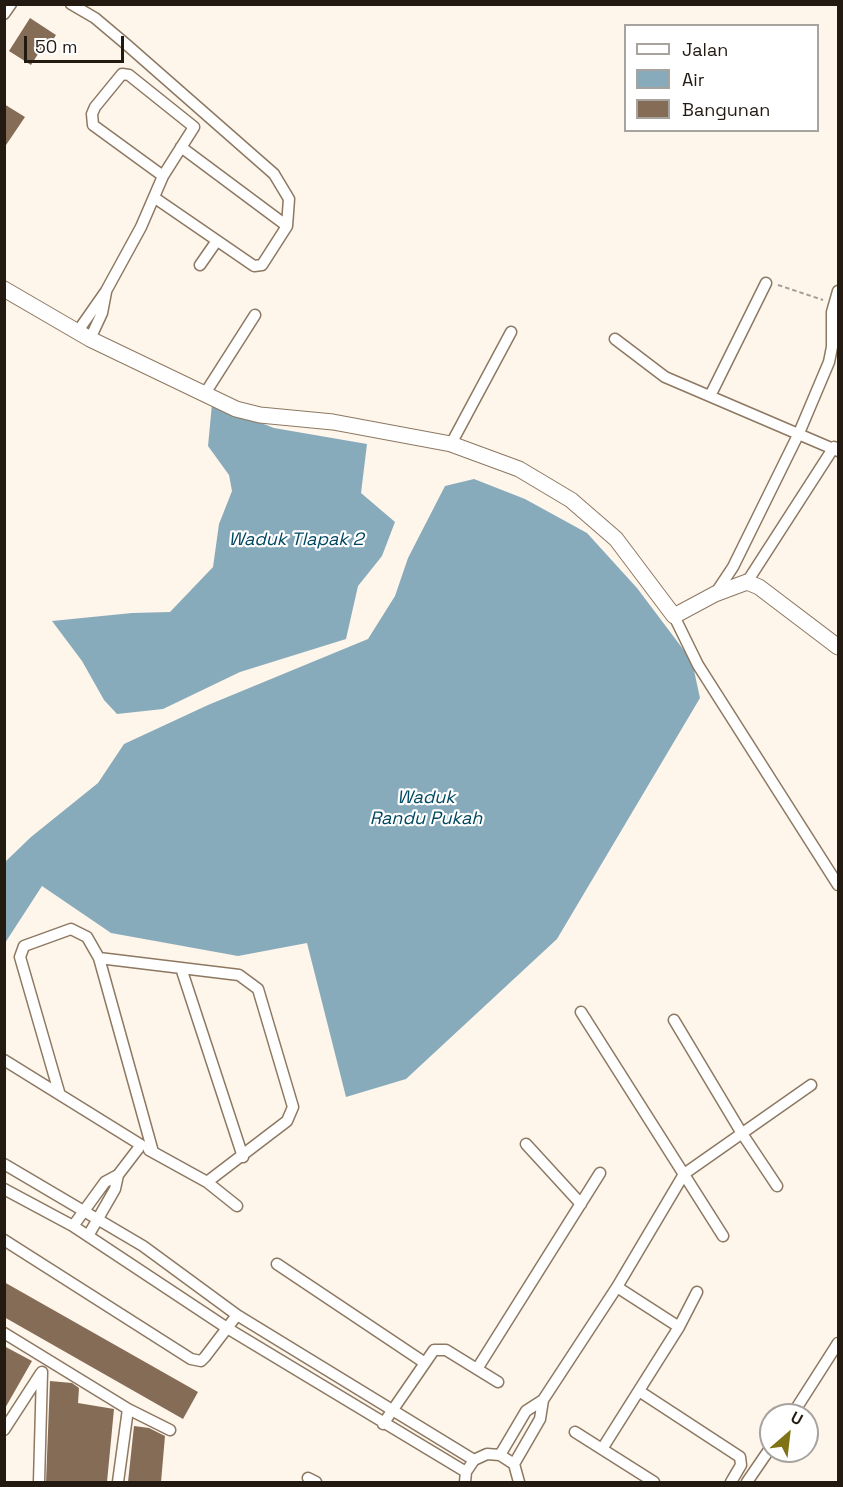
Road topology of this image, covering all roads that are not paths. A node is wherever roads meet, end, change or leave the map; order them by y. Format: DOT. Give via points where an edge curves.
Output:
graph roads {
  1 [pos="11,4"];
  2 [pos="71,4"];
  3 [pos="4,14"];
  4 [pos="202,113"];
  5 [pos="194,125"];
  6 [pos="181,147"];
  7 [pos="163,176"];
  8 [pos="155,198"];
  9 [pos="287,226"];
  10 [pos="216,242"];
  11 [pos="200,265"];
  12 [pos="766,283"];
  13 [pos="4,289"];
  14 [pos="838,291"];
  15 [pos="255,315"];
  16 [pos="511,332"];
  17 [pos="84,335"];
  18 [pos="615,339"];
  19 [pos="204,395"];
  20 [pos="710,396"];
  21 [pos="799,433"];
  22 [pos="451,444"];
  23 [pos="836,449"];
  24 [pos="747,582"];
  25 [pos="715,594"];
  26 [pos="674,616"];
  27 [pos="838,647"];
  28 [pos="838,885"];
  29 [pos="99,958"];
  30 [pos="181,968"];
  31 [pos="581,1012"];
  32 [pos="674,1020"];
  33 [pos="4,1060"];
  34 [pos="811,1085"];
  35 [pos="59,1092"];
  36 [pos="741,1132"];
  37 [pos="526,1144"];
  38 [pos="141,1145"];
  39 [pos="153,1152"];
  40 [pos="243,1157"];
  41 [pos="4,1164"];
  42 [pos="600,1173"];
  43 [pos="684,1174"];
  44 [pos="118,1175"];
  45 [pos="207,1182"];
  46 [pos="777,1186"];
  47 [pos="4,1189"];
  48 [pos="581,1204"];
  49 [pos="237,1206"];
  50 [pos="83,1210"];
  51 [pos="99,1219"];
  52 [pos="73,1226"];
  53 [pos="88,1236"];
  54 [pos="723,1236"];
  55 [pos="4,1240"];
  56 [pos="277,1264"];
  57 [pos="617,1287"];
  58 [pos="697,1292"];
  59 [pos="237,1315"];
  60 [pos="680,1327"];
  61 [pos="227,1328"];
  62 [pos="4,1334"];
  63 [pos="838,1343"];
  64 [pos="48,1360"];
  65 [pos="425,1363"];
  66 [pos="477,1369"];
  67 [pos="42,1372"];
  68 [pos="498,1382"];
  69 [pos="639,1391"];
  70 [pos="543,1400"];
  71 [pos="800,1403"];
  72 [pos="128,1408"];
  73 [pos="393,1409"];
  74 [pos="383,1424"];
  75 [pos="4,1430"];
  76 [pos="170,1430"];
  77 [pos="575,1432"];
  78 [pos="602,1449"];
  79 [pos="500,1455"];
  80 [pos="474,1460"];
  81 [pos="760,1463"];
  82 [pos="514,1464"];
  83 [pos="465,1477"];
  84 [pos="39,1482"];
  85 [pos="118,1482"];
  86 [pos="519,1482"];
  87 [pos="654,1482"];
  88 [pos="730,1482"];
  89 [pos="747,1482"];
  1 -- 3 [label="street"];
  2 -- 4 [label="street" via="95,18"];
  4 -- 5 [label="street"];
  4 -- 9 [label="street" via="283,185 289,199"];
  5 -- 6 [label="street"];
  5 -- 7 [label="street" via="124,73 95,107 93,125"];
  6 -- 7 [label="street"];
  6 -- 9 [label="street"];
  7 -- 8 [label="street"];
  8 -- 10 [label="street"];
  8 -- 17 [label="street" via="106,291 102,313"];
  9 -- 10 [label="street" via="259,267"];
  10 -- 11 [label="street"];
  12 -- 20 [label="street"];
  13 -- 17 [label="main road"];
  14 -- 21 [label="street" via="829,362"];
  15 -- 19 [label="street"];
  16 -- 22 [label="street"];
  17 -- 19 [label="main road"];
  18 -- 20 [label="street" via="664,377"];
  19 -- 22 [label="main road" via="260,415 333,422"];
  20 -- 21 [label="street"];
  21 -- 23 [label="street"];
  21 -- 25 [label="street" via="733,567"];
  22 -- 26 [label="main road" via="519,469 572,500 616,539"];
  23 -- 24 [label="street"];
  24 -- 25 [label="main road"];
  24 -- 27 [label="main road"];
  25 -- 26 [label="main road"];
  26 -- 28 [label="street" via="698,665"];
  29 -- 30 [label="street"];
  29 -- 35 [label="street" via="87,937 71,929 24,946 20,957"];
  29 -- 39 [label="street"];
  30 -- 40 [label="street"];
  30 -- 40 [label="street" via="238,975 258,989 293,1107 287,1121"];
  31 -- 43 [label="street"];
  32 -- 36 [label="street"];
  33 -- 35 [label="street"];
  34 -- 36 [label="street"];
  35 -- 38 [label="street"];
  36 -- 43 [label="street"];
  36 -- 46 [label="street"];
  37 -- 48 [label="street"];
  38 -- 39 [label="street"];
  38 -- 44 [label="street"];
  39 -- 45 [label="street"];
  40 -- 45 [label="street"];
  41 -- 50 [label="street"];
  42 -- 48 [label="street"];
  43 -- 54 [label="street"];
  43 -- 57 [label="street"];
  44 -- 50 [label="street" via="105,1182"];
  44 -- 51 [label="street"];
  45 -- 49 [label="street"];
  47 -- 52 [label="street"];
  48 -- 66 [label="street"];
  50 -- 51 [label="street"];
  50 -- 52 [label="street"];
  51 -- 53 [label="street"];
  51 -- 59 [label="street"];
  52 -- 53 [label="street"];
  53 -- 61 [label="street"];
  55 -- 61 [label="street" via="191,1359 201,1362"];
  56 -- 65 [label="street"];
  57 -- 60 [label="street"];
  57 -- 70 [label="street"];
  58 -- 60 [label="street"];
  59 -- 61 [label="street"];
  59 -- 73 [label="street"];
  60 -- 69 [label="street"];
  61 -- 74 [label="street"];
  62 -- 64 [label="street"];
  63 -- 71 [label="street"];
  64 -- 67 [label="street"];
  64 -- 72 [label="street"];
  65 -- 66 [label="street" via="439,1348"];
  65 -- 73 [label="street"];
  66 -- 68 [label="street"];
  67 -- 75 [label="street"];
  67 -- 84 [label="street"];
  69 -- 78 [label="street"];
  69 -- 88 [label="street" via="740,1457 741,1466"];
  70 -- 79 [label="street" via="526,1411"];
  70 -- 82 [label="street" via="540,1419"];
  72 -- 76 [label="street"];
  72 -- 85 [label="street"];
  73 -- 74 [label="street"];
  73 -- 80 [label="street"];
  74 -- 83 [label="street"];
  77 -- 78 [label="street"];
  78 -- 87 [label="street"];
  79 -- 80 [label="street" via="487,1454"];
  79 -- 82 [label="street"];
  80 -- 83 [label="street"];
  81 -- 89 [label="street"];
  82 -- 86 [label="street"];
}
